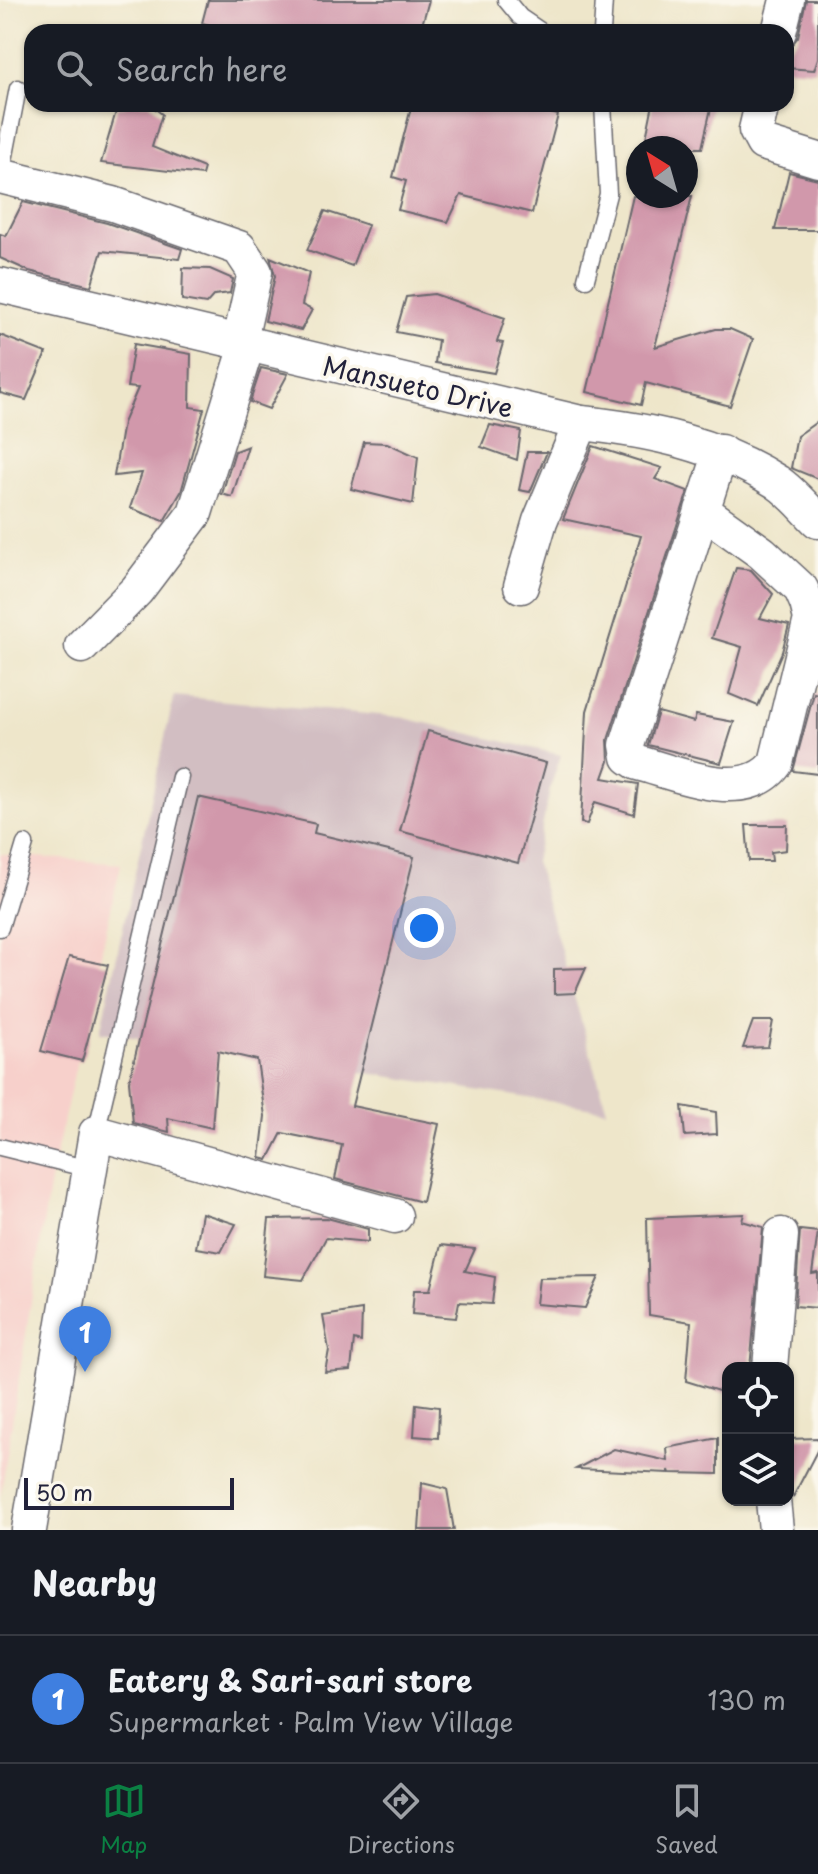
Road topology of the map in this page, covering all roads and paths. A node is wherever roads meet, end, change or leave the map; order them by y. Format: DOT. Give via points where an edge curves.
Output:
graph roads {
  1 [pos="506,0"];
  2 [pos="604,0"];
  3 [pos="787,0"];
  4 [pos="530,24"];
  5 [pos="602,24"];
  6 [pos="781,24"];
  7 [pos="18,88"];
  8 [pos="603,112"];
  9 [pos="760,112"];
  10 [pos="818,160"];
  11 [pos="0,176"];
  12 [pos="586,279"];
  13 [pos="0,285"];
  14 [pos="243,346"];
  15 [pos="581,423"];
  16 [pos="721,452"];
  17 [pos="702,510"];
  18 [pos="818,521"];
  19 [pos="521,586"];
  20 [pos="82,646"];
  21 [pos="180,777"];
  22 [pos="25,844"];
  23 [pos="0,928"];
  24 [pos="96,1133"];
  25 [pos="0,1147"];
  26 [pos="89,1169"];
  27 [pos="395,1216"];
  28 [pos="781,1235"];
  29 [pos="770,1362"];
  30 [pos="774,1506"];
  31 [pos="29,1530"];
  32 [pos="776,1530"];
  1 -- 4 [label="lane"];
  2 -- 5 [label="lane"];
  3 -- 6 [label="street"];
  7 -- 11 [label="lane"];
  8 -- 12 [label="lane" via="608,194"];
  9 -- 10 [label="street" via="756,130 763,143"];
  11 -- 14 [label="street" via="113,204 239,248 255,272"];
  13 -- 14 [label="street, Mansueto Drive"];
  14 -- 15 [label="street, Mansueto Drive"];
  14 -- 20 [label="street" via="195,513 137,590"];
  15 -- 16 [label="street, Mansueto Drive" via="638,428"];
  15 -- 19 [label="street" via="540,521"];
  16 -- 17 [label="street"];
  16 -- 18 [label="street, Mansueto Drive" via="780,483"];
  17 -- 17 [label="street" via="627,745 629,757 638,763 718,784 740,784 769,773 776,763 811,619 801,589"];
  21 -- 24 [label="lane"];
  22 -- 23 [label="lane"];
  24 -- 26 [label="street"];
  24 -- 27 [label="street"];
  25 -- 26 [label="lane"];
  26 -- 31 [label="street"];
  28 -- 29 [label="street"];
  30 -- 32 [label="street"];
}
